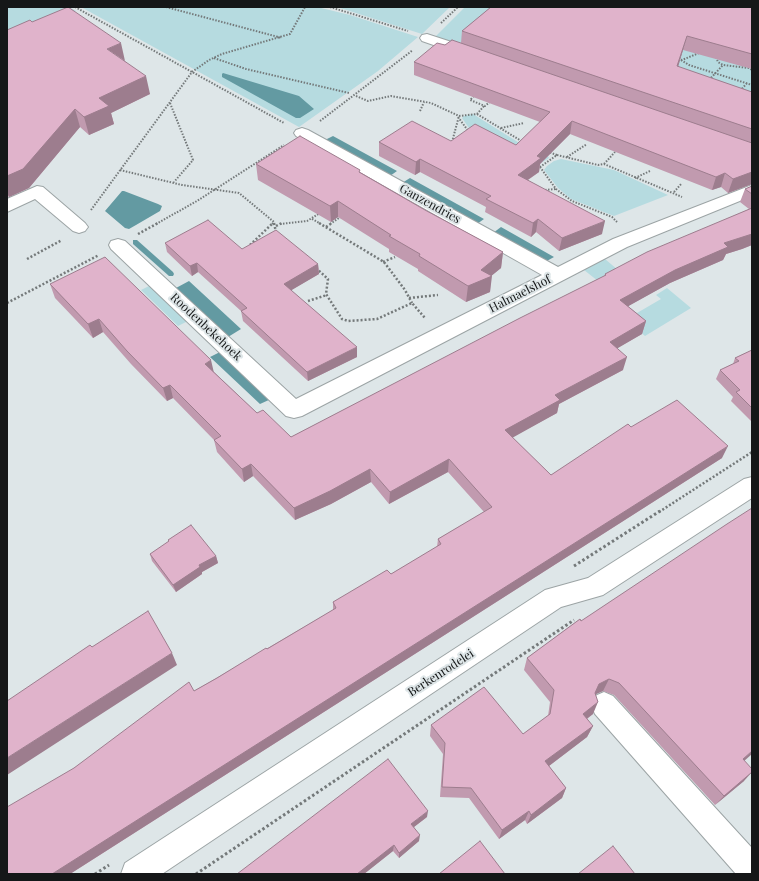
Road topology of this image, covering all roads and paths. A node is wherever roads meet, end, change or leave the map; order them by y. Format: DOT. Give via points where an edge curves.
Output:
graph roads {
  1 [pos="75,7"];
  2 [pos="166,7"];
  3 [pos="305,7"];
  4 [pos="330,7"];
  5 [pos="82,11"];
  6 [pos="75,14"];
  7 [pos="283,38"];
  8 [pos="427,38"];
  9 [pos="703,53"];
  10 [pos="715,53"];
  11 [pos="214,58"];
  12 [pos="677,58"];
  13 [pos="487,59"];
  14 [pos="682,60"];
  15 [pos="677,62"];
  16 [pos="723,65"];
  17 [pos="752,70"];
  18 [pos="192,72"];
  19 [pos="715,73"];
  20 [pos="709,80"];
  21 [pos="746,83"];
  22 [pos="752,85"];
  23 [pos="740,91"];
  24 [pos="349,93"];
  25 [pos="355,96"];
  26 [pos="475,96"];
  27 [pos="495,96"];
  28 [pos="169,102"];
  29 [pos="424,102"];
  30 [pos="484,106"];
  31 [pos="420,111"];
  32 [pos="478,114"];
  33 [pos="458,117"];
  34 [pos="524,123"];
  35 [pos="500,128"];
  36 [pos="302,134"];
  37 [pos="470,134"];
  38 [pos="451,144"];
  39 [pos="529,144"];
  40 [pos="587,144"];
  41 [pos="542,150"];
  42 [pos="615,152"];
  43 [pos="557,155"];
  44 [pos="566,158"];
  45 [pos="533,164"];
  46 [pos="604,164"];
  47 [pos="540,167"];
  48 [pos="120,170"];
  49 [pos="650,171"];
  50 [pos="634,178"];
  51 [pos="174,182"];
  52 [pos="682,183"];
  53 [pos="556,189"];
  54 [pos="214,190"];
  55 [pos="752,190"];
  56 [pos="542,191"];
  57 [pos="674,192"];
  58 [pos="686,200"];
  59 [pos="577,203"];
  60 [pos="7,206"];
  61 [pos="572,207"];
  62 [pos="324,210"];
  63 [pos="90,212"];
  64 [pos="344,215"];
  65 [pos="312,219"];
  66 [pos="274,222"];
  67 [pos="276,226"];
  68 [pos="622,226"];
  69 [pos="79,227"];
  70 [pos="326,228"];
  71 [pos="278,237"];
  72 [pos="54,244"];
  73 [pos="118,245"];
  74 [pos="248,246"];
  75 [pos="395,257"];
  76 [pos="27,259"];
  77 [pos="383,262"];
  78 [pos="314,266"];
  79 [pos="558,275"];
  80 [pos="438,295"];
  81 [pos="327,296"];
  82 [pos="409,298"];
  83 [pos="308,301"];
  84 [pos="7,303"];
  85 [pos="412,303"];
  86 [pos="428,321"];
  87 [pos="294,410"];
  88 [pos="752,486"];
  89 [pos="580,616"];
  90 [pos="545,639"];
  91 [pos="549,643"];
  92 [pos="604,705"];
  93 [pos="752,870"];
  94 [pos="136,874"];
  95 [pos="196,874"];
  1 -- 5 [label="path"];
  2 -- 7 [label="path"];
  3 -- 7 [label="path" via="290,34"];
  4 -- 8 [label="path"];
  5 -- 6 [label="path"];
  5 -- 18 [label="path"];
  7 -- 11 [label="path"];
  8 -- 13 [label="street"];
  8 -- 25 [label="path"];
  9 -- 14 [label="path"];
  10 -- 16 [label="path" via="718,62"];
  11 -- 18 [label="path"];
  11 -- 24 [label="path" via="246,69"];
  12 -- 14 [label="path"];
  14 -- 15 [label="path"];
  14 -- 19 [label="path" via="689,65"];
  16 -- 17 [label="path"];
  16 -- 19 [label="path"];
  18 -- 28 [label="path"];
  18 -- 36 [label="path"];
  19 -- 20 [label="path"];
  19 -- 21 [label="path"];
  21 -- 22 [label="path"];
  21 -- 23 [label="path"];
  25 -- 29 [label="path" via="368,101 391,96"];
  25 -- 36 [label="path"];
  26 -- 30 [label="path" via="470,100"];
  27 -- 30 [label="path"];
  28 -- 48 [label="path"];
  28 -- 51 [label="path" via="193,160"];
  29 -- 31 [label="path"];
  29 -- 33 [label="path"];
  30 -- 32 [label="path"];
  32 -- 33 [label="path"];
  32 -- 35 [label="path"];
  33 -- 37 [label="path"];
  33 -- 38 [label="path"];
  34 -- 35 [label="path"];
  35 -- 39 [label="path"];
  36 -- 54 [label="path"];
  36 -- 79 [label="street, Ganzendries"];
  40 -- 44 [label="path"];
  41 -- 43 [label="path"];
  42 -- 46 [label="path"];
  43 -- 44 [label="path"];
  43 -- 47 [label="path"];
  44 -- 46 [label="path"];
  45 -- 47 [label="path"];
  46 -- 50 [label="path"];
  47 -- 53 [label="path"];
  48 -- 51 [label="path"];
  48 -- 63 [label="path"];
  49 -- 50 [label="path"];
  50 -- 57 [label="path" via="656,188"];
  51 -- 54 [label="path"];
  52 -- 57 [label="path"];
  53 -- 56 [label="path"];
  53 -- 59 [label="path"];
  54 -- 66 [label="path" via="239,193"];
  54 -- 73 [label="path"];
  55 -- 79 [label="street, Halmaelshof" via="620,243"];
  57 -- 58 [label="path"];
  59 -- 61 [label="path"];
  59 -- 68 [label="path" via="612,217"];
  60 -- 69 [label="street" via="37,192"];
  62 -- 65 [label="path"];
  64 -- 70 [label="path"];
  65 -- 67 [label="path"];
  65 -- 70 [label="path"];
  66 -- 67 [label="path"];
  66 -- 74 [label="path"];
  67 -- 71 [label="path" via="274,228"];
  70 -- 77 [label="path"];
  72 -- 76 [label="path"];
  73 -- 84 [label="path"];
  73 -- 87 [label="street, Roodenbekehoek"];
  75 -- 77 [label="path"];
  77 -- 82 [label="path"];
  78 -- 81 [label="path" via="328,279"];
  79 -- 87 [label="street, Halmaelshof"];
  80 -- 82 [label="path"];
  81 -- 83 [label="path"];
  81 -- 85 [label="path" via="342,319 348,321 377,319"];
  82 -- 85 [label="path"];
  85 -- 86 [label="path"];
  88 -- 94 [label="street, Berkenrodelei" via="594,587 554,598"];
  89 -- 90 [label="path"];
  90 -- 91 [label="path"];
  90 -- 95 [label="path"];
  92 -- 93 [label="street"];
}
